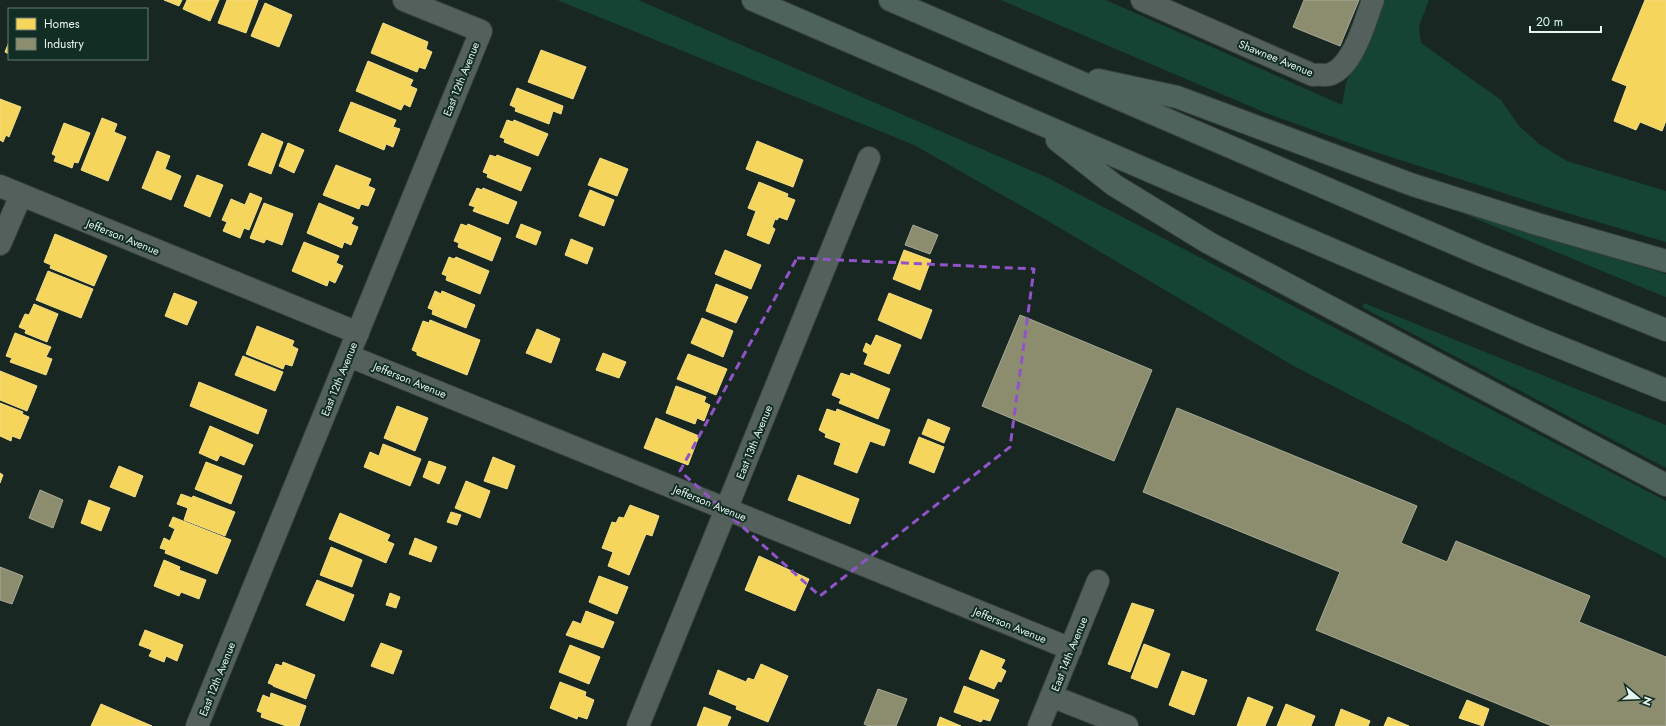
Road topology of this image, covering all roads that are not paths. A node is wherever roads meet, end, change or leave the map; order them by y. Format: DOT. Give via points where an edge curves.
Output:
graph roads {
  1 [pos="404,0"];
  2 [pos="753,0"];
  3 [pos="890,0"];
  4 [pos="1142,0"];
  5 [pos="1373,0"];
  6 [pos="1053,71"];
  7 [pos="1034,122"];
  8 [pos="869,158"];
  9 [pos="0,186"];
  10 [pos="20,195"];
  11 [pos="0,244"];
  12 [pos="1666,261"];
  13 [pos="1666,330"];
  14 [pos="358,333"];
  15 [pos="349,356"];
  16 [pos="1666,390"];
  17 [pos="1666,485"];
  18 [pos="726,509"];
  19 [pos="1098,581"];
  20 [pos="1071,649"];
  21 [pos="1051,696"];
  22 [pos="197,726"];
  23 [pos="638,726"];
  24 [pos="1039,726"];
  25 [pos="1127,726"];
  1 -- 14 [label="street, East 12th Avenue" via="480,31"];
  2 -- 7 [label="highway"];
  3 -- 6 [label="highway"];
  4 -- 5 [label="street, Shawnee Avenue" via="1313,74 1331,74 1345,64 1354,49"];
  6 -- 12 [label="highway" via="1177,97 1413,185"];
  6 -- 13 [label="highway" via="1481,255"];
  7 -- 16 [label="highway" via="1530,335"];
  7 -- 17 [label="highway" via="1114,185 1209,243"];
  8 -- 18 [label="street, East 13th Avenue"];
  9 -- 10 [label="street, Jefferson Avenue"];
  10 -- 11 [label="street"];
  10 -- 14 [label="street, Jefferson Avenue"];
  14 -- 15 [label="street, East 12th Avenue"];
  15 -- 18 [label="street, Jefferson Avenue"];
  15 -- 22 [label="street, East 12th Avenue"];
  18 -- 20 [label="street, Jefferson Avenue"];
  18 -- 23 [label="street, East 13th Avenue"];
  19 -- 20 [label="street, East 14th Avenue"];
  20 -- 21 [label="street, East 14th Avenue"];
  21 -- 24 [label="street, East 14th Avenue"];
  21 -- 25 [label="street"];
}
